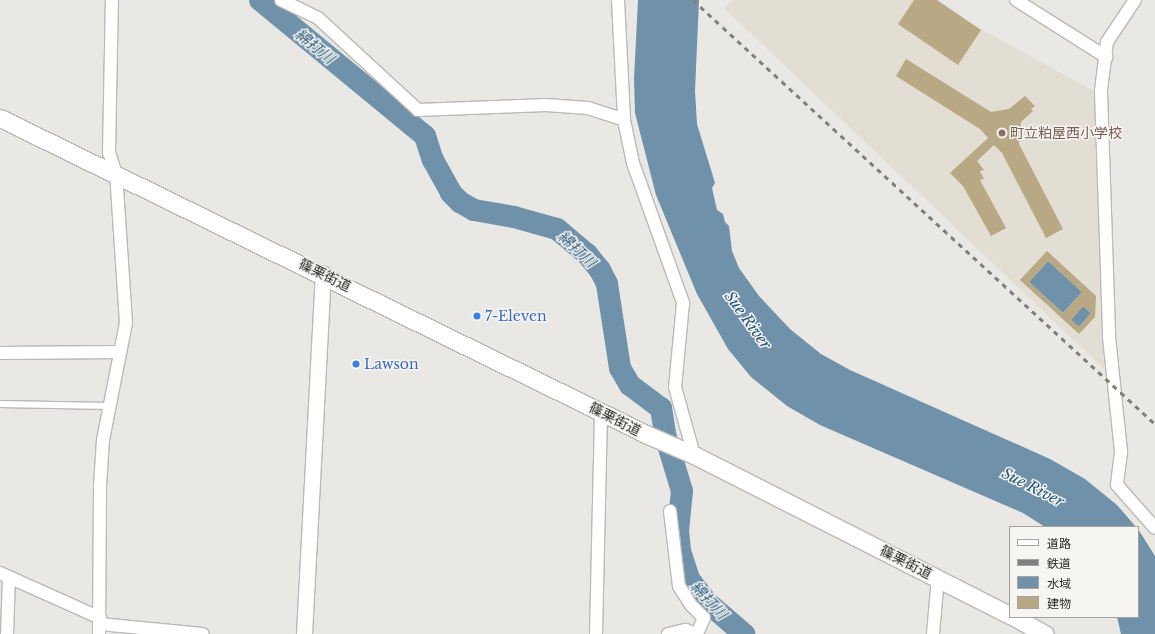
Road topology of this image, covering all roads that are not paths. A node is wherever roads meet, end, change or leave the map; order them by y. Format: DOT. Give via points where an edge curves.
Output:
graph roads {
  1 [pos="112,0"];
  2 [pos="281,0"];
  3 [pos="618,0"];
  4 [pos="1016,0"];
  5 [pos="1135,0"];
  6 [pos="1106,57"];
  7 [pos="0,118"];
  8 [pos="624,120"];
  9 [pos="116,174"];
  10 [pos="322,274"];
  11 [pos="119,352"];
  12 [pos="0,353"];
  13 [pos="0,404"];
  14 [pos="111,406"];
  15 [pos="601,411"];
  16 [pos="694,455"];
  17 [pos="670,511"];
  18 [pos="1155,528"];
  19 [pos="5,575"];
  20 [pos="938,578"];
  21 [pos="1009,614"];
  22 [pos="1016,618"];
  23 [pos="100,625"];
  24 [pos="6,634"];
  25 [pos="203,634"];
  26 [pos="304,634"];
  27 [pos="596,634"];
  28 [pos="668,634"];
  29 [pos="696,634"];
  30 [pos="933,634"];
  31 [pos="1045,634"];
  1 -- 9 [label="street" via="109,152"];
  2 -- 8 [label="street" via="318,18 418,110 546,105 588,108"];
  3 -- 8 [label="street"];
  4 -- 6 [label="street"];
  5 -- 6 [label="street" via="1106,42"];
  6 -- 18 [label="street" via="1101,91 1109,337 1120,452 1117,486"];
  7 -- 9 [label="main road, 篠栗街道"];
  8 -- 16 [label="street" via="633,163 683,303 675,387"];
  9 -- 10 [label="main road, 篠栗街道"];
  9 -- 11 [label="street" via="126,297 126,323"];
  10 -- 15 [label="main road, 篠栗街道"];
  10 -- 26 [label="street"];
  11 -- 12 [label="street"];
  11 -- 14 [label="street"];
  13 -- 14 [label="lane"];
  14 -- 23 [label="street" via="103,440 100,486"];
  15 -- 16 [label="main road, 篠栗街道"];
  15 -- 27 [label="street"];
  16 -- 20 [label="main road, 篠栗街道"];
  17 -- 29 [label="street" via="679,586 691,605 704,618"];
  19 -- 23 [label="street"];
  19 -- 24 [label="street"];
  20 -- 21 [label="main road, 篠栗街道"];
  20 -- 30 [label="street"];
  22 -- 31 [label="main road"];
  23 -- 25 [label="street"];
  28 -- 29 [label="street" via="686,630"];
}
